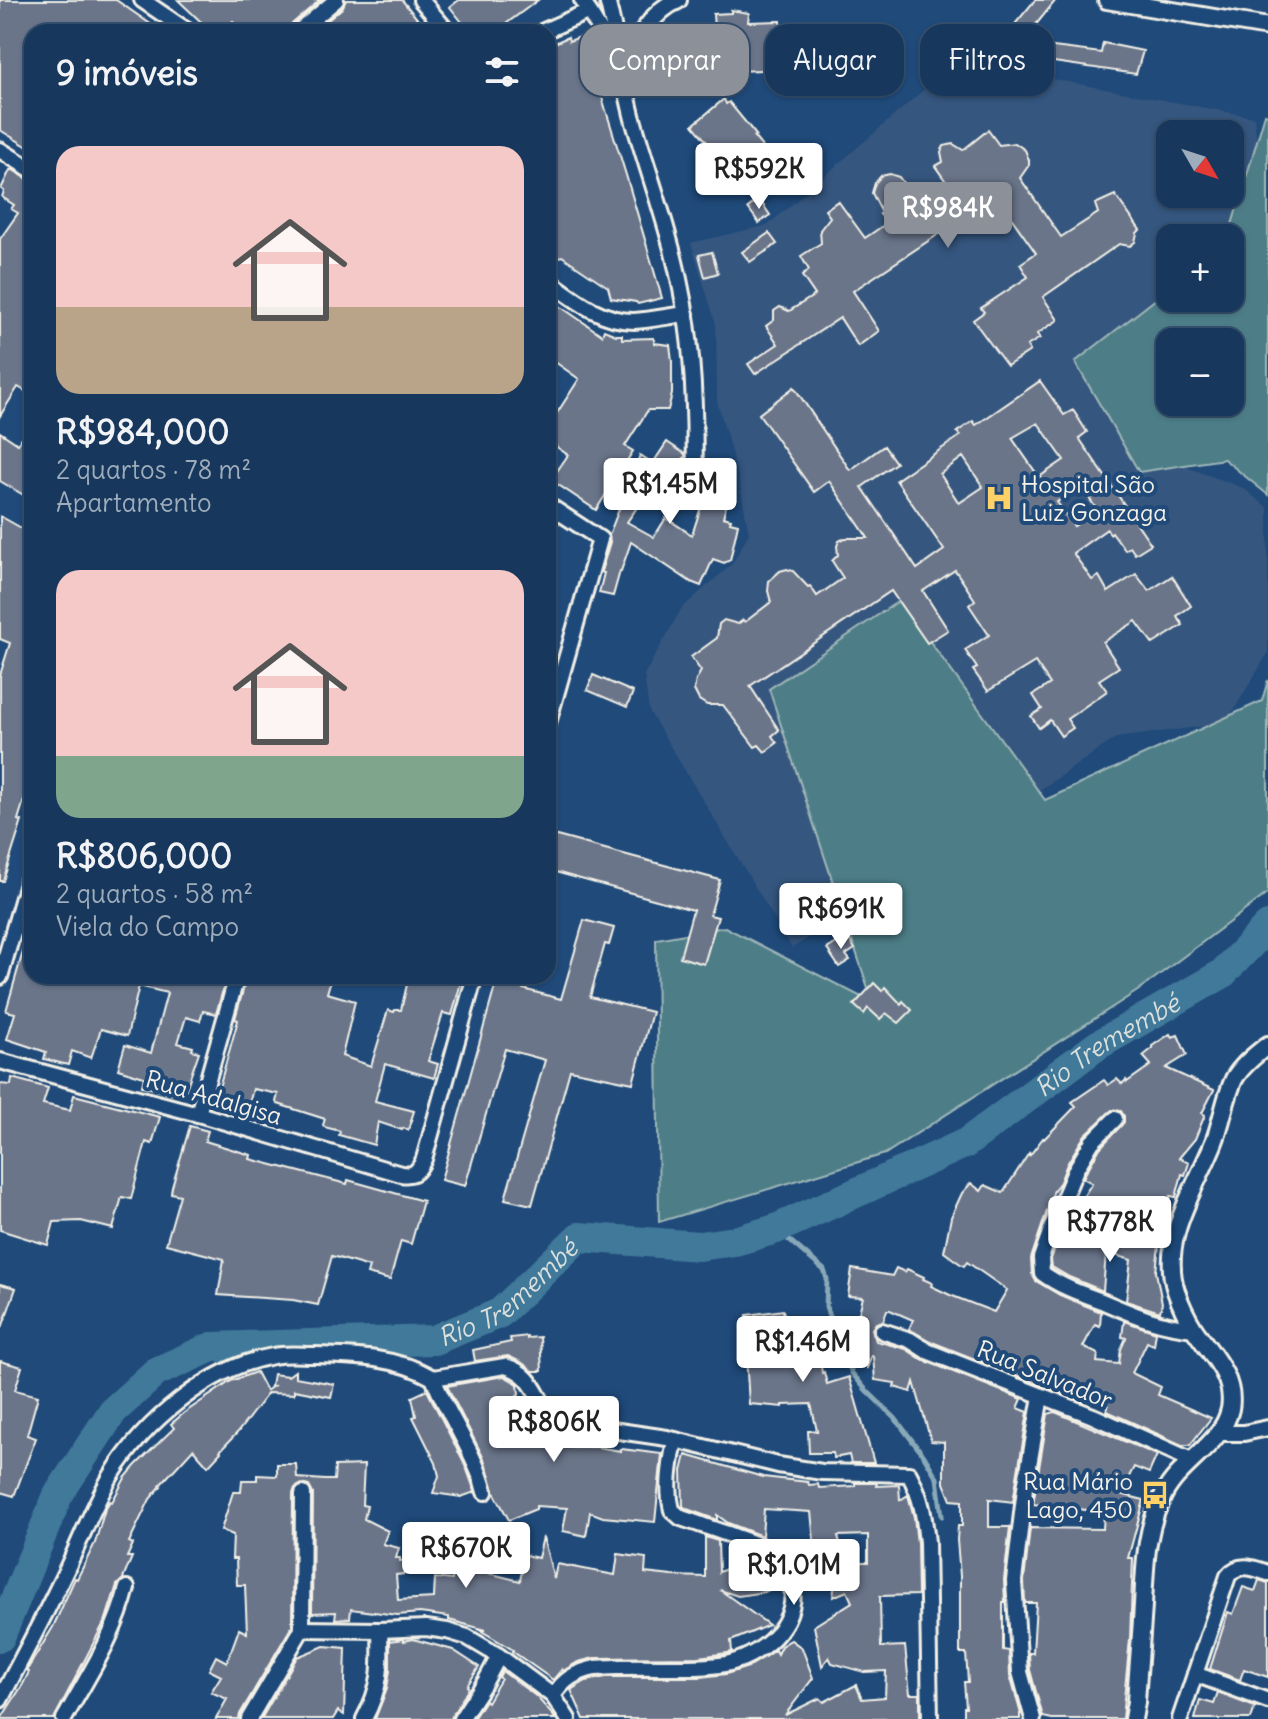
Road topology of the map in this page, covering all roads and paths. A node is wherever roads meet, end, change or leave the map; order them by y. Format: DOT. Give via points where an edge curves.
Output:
graph roads {
  1 [pos="336,0"];
  2 [pos="421,0"];
  3 [pos="607,0"];
  4 [pos="678,0"];
  5 [pos="1107,0"];
  6 [pos="149,2"];
  7 [pos="586,6"];
  8 [pos="178,24"];
  9 [pos="308,24"];
  10 [pos="441,24"];
  11 [pos="556,24"];
  12 [pos="596,24"];
  13 [pos="613,24"];
  14 [pos="649,24"];
  15 [pos="1268,27"];
  16 [pos="629,96"];
  17 [pos="1,154"];
  18 [pos="24,166"];
  19 [pos="556,286"];
  20 [pos="686,314"];
  21 [pos="694,495"];
  22 [pos="556,510"];
  23 [pos="556,695"];
  24 [pos="24,894"];
  25 [pos="0,977"];
  26 [pos="235,984"];
  27 [pos="473,984"];
  28 [pos="1268,1045"];
  29 [pos="0,1061"];
  30 [pos="198,1114"];
  31 [pos="1115,1119"];
  32 [pos="1194,1329"];
  33 [pos="882,1331"];
  34 [pos="433,1378"];
  35 [pos="1041,1396"];
  36 [pos="1268,1428"];
  37 [pos="1220,1433"];
  38 [pos="675,1440"];
  39 [pos="1191,1460"];
  40 [pos="485,1492"];
  41 [pos="303,1494"];
  42 [pos="1268,1573"];
  43 [pos="127,1588"];
  44 [pos="302,1629"];
  45 [pos="380,1630"];
  46 [pos="499,1656"];
  47 [pos="1195,1674"];
  48 [pos="553,1696"];
  49 [pos="0,1700"];
  50 [pos="1268,1701"];
  51 [pos="64,1719"];
  52 [pos="249,1719"];
  53 [pos="364,1719"];
  54 [pos="461,1719"];
  55 [pos="568,1719"];
  56 [pos="930,1719"];
  57 [pos="1033,1719"];
  58 [pos="1133,1719"];
  59 [pos="1180,1719"];
  1 -- 9 [label="street"];
  2 -- 10 [label="street"];
  3 -- 13 [label="street"];
  4 -- 14 [label="street"];
  5 -- 15 [label="street"];
  6 -- 8 [label="street"];
  7 -- 11 [label="street"];
  7 -- 12 [label="street"];
  16 -- 20 [label="street"];
  17 -- 18 [label="street"];
  19 -- 20 [label="street" via="604,316 634,321"];
  20 -- 21 [label="street" via="695,427"];
  22 -- 23 [label="street" via="600,539"];
  24 -- 25 [label="street"];
  26 -- 30 [label="street"];
  27 -- 30 [label="street, Rua Adalgisa" via="416,1173 401,1174"];
  28 -- 32 [label="street" via="1235,1078 1172,1248 1176,1292"];
  29 -- 30 [label="street, Rua Adalgisa"];
  31 -- 32 [label="street" via="1076,1169 1041,1258 1042,1273 1065,1288 1138,1317"];
  32 -- 37 [label="street" via="1227,1380 1230,1408"];
  33 -- 35 [label="street, Rua Salvador"];
  34 -- 38 [label="street" via="505,1366 528,1378 557,1422"];
  34 -- 40 [label="street"];
  34 -- 49 [label="street" via="395,1362 355,1356 276,1355 208,1380 178,1402 127,1453 110,1479"];
  35 -- 39 [label="street, Rua Salvador"];
  35 -- 57 [label="street" via="1014,1581 1020,1672"];
  36 -- 37 [label="street"];
  37 -- 39 [label="street"];
  38 -- 48 [label="street" via="672,1510 780,1559 793,1588 791,1613 773,1638 731,1663 595,1668 566,1679"];
  38 -- 56 [label="street" via="822,1472 909,1474 919,1492 927,1542"];
  39 -- 58 [label="street" via="1166,1490 1147,1540"];
  41 -- 44 [label="street"];
  42 -- 47 [label="street" via="1250,1567 1231,1572"];
  43 -- 51 [label="street" via="113,1632"];
  44 -- 45 [label="street"];
  44 -- 52 [label="street"];
  45 -- 46 [label="street" via="447,1631"];
  45 -- 53 [label="street" via="377,1692"];
  46 -- 48 [label="street"];
  46 -- 54 [label="street"];
  47 -- 50 [label="street"];
  47 -- 59 [label="street"];
  48 -- 55 [label="street"];
}
